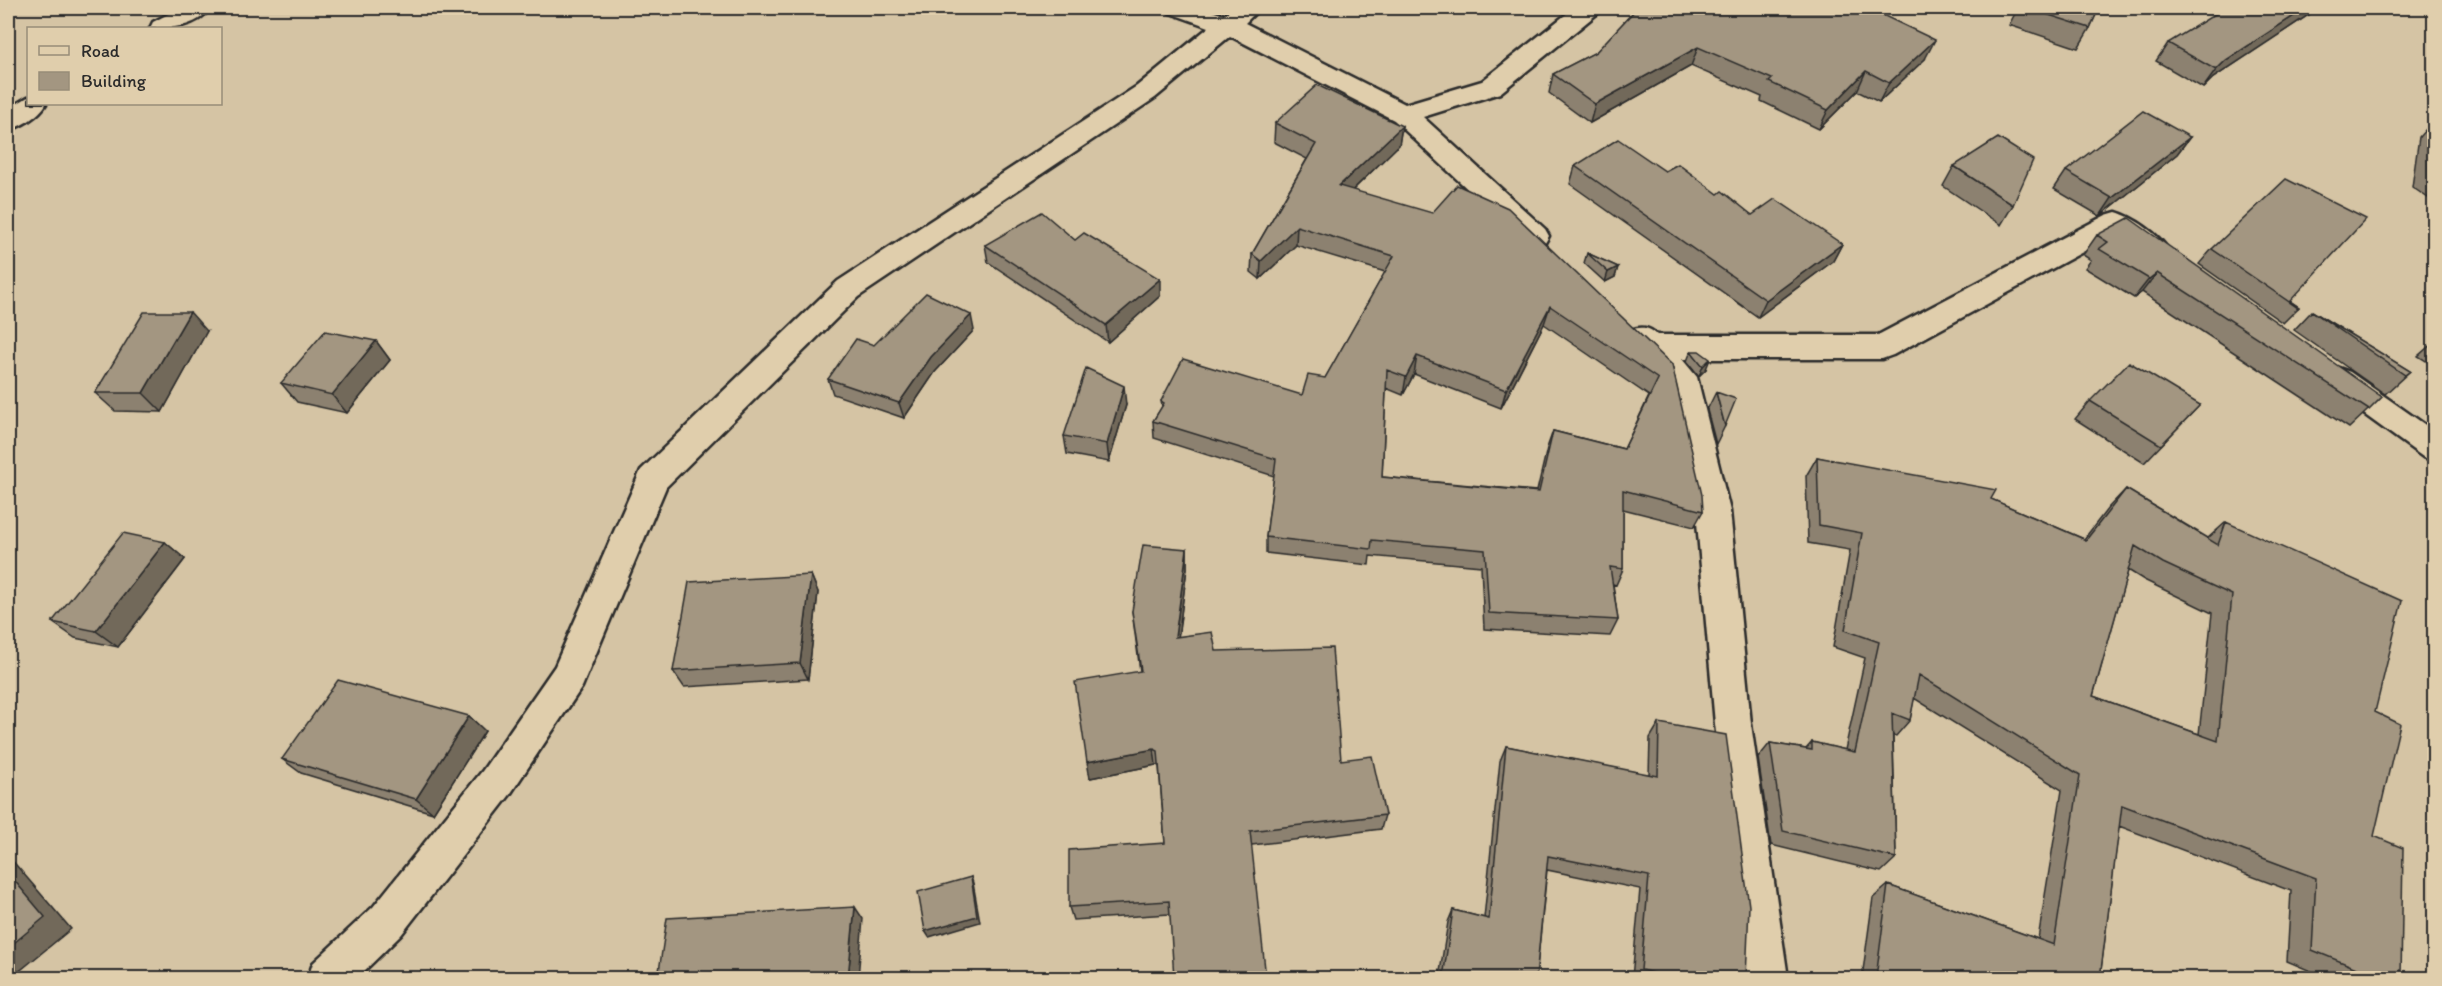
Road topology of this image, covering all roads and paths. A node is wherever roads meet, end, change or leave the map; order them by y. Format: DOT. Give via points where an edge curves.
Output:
graph roads {
  1 [pos="198,8"];
  2 [pos="1179,8"];
  3 [pos="1589,8"];
  4 [pos="1238,16"];
  5 [pos="164,27"];
  6 [pos="32,105"];
  7 [pos="1403,114"];
  8 [pos="8,121"];
  9 [pos="1558,258"];
  10 [pos="2174,263"];
  11 [pos="1617,315"];
  12 [pos="1650,347"];
  13 [pos="2319,366"];
  14 [pos="2434,448"];
  15 [pos="328,978"];
  16 [pos="1767,978"];
  1 -- 5 [label="street"];
  2 -- 4 [label="street"];
  3 -- 7 [label="street" via="1491,87"];
  4 -- 7 [label="street"];
  4 -- 15 [label="street" via="1146,92 848,289 653,479 569,676 496,783 394,912"];
  6 -- 8 [label="street"];
  7 -- 9 [label="street"];
  10 -- 12 [label="street" via="2115,222 1882,347"];
  11 -- 12 [label="street"];
  12 -- 16 [label="street" via="1681,377 1713,511 1733,723"];
  13 -- 14 [label="street"];
}
